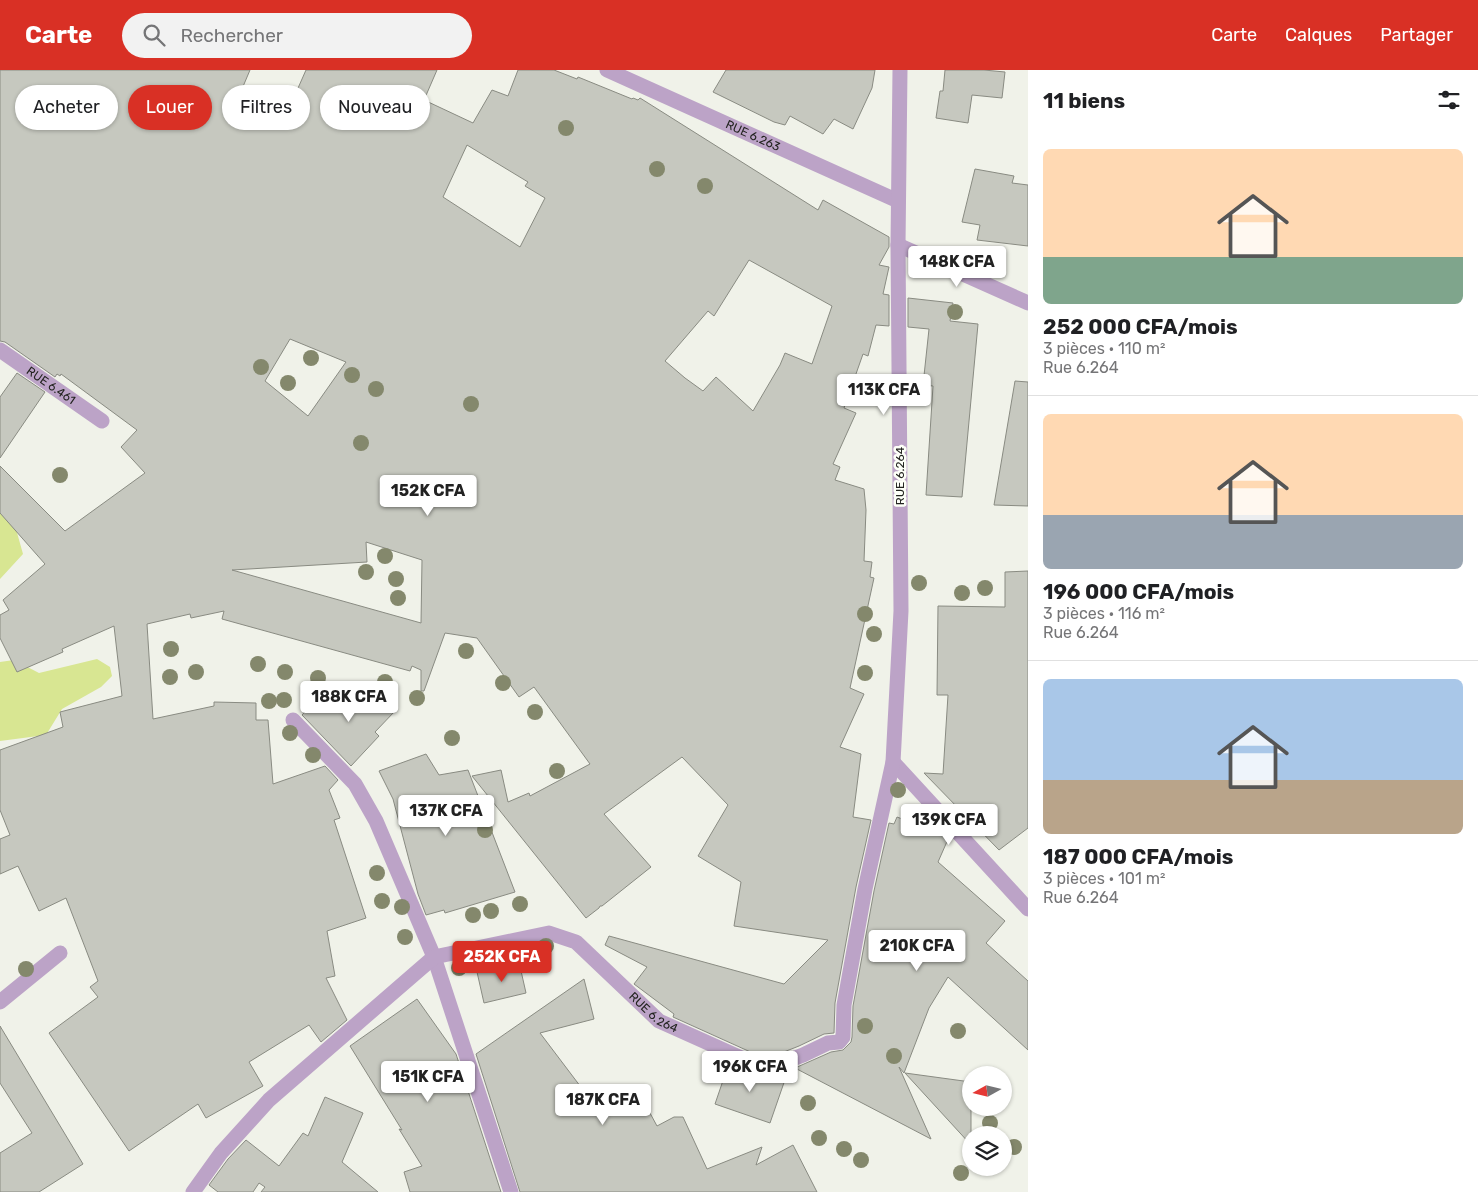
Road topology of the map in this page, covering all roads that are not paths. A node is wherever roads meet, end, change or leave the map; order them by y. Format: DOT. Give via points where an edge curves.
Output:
graph roads {
  1 [pos="607,70"];
  2 [pos="900,70"];
  3 [pos="898,201"];
  4 [pos="898,245"];
  5 [pos="1028,303"];
  6 [pos="0,350"];
  7 [pos="102,422"];
  8 [pos="293,720"];
  9 [pos="892,762"];
  10 [pos="1028,909"];
  11 [pos="60,953"];
  12 [pos="434,956"];
  13 [pos="0,1002"];
  14 [pos="193,1192"];
  15 [pos="511,1192"];
  1 -- 3 [label="street, RUE 6.263"];
  2 -- 3 [label="street, RUE 6.264"];
  3 -- 4 [label="street, RUE 6.264"];
  4 -- 5 [label="street"];
  4 -- 9 [label="street, RUE 6.264" via="901,611"];
  6 -- 7 [label="street, RUE 6.461"];
  8 -- 12 [label="street" via="355,784 376,820"];
  9 -- 10 [label="street"];
  9 -- 12 [label="street, RUE 6.264" via="844,1005 843,1037 838,1042 828,1042 766,1069 659,1021 576,942 550,933"];
  11 -- 13 [label="street"];
  12 -- 14 [label="street" via="268,1100 221,1153"];
  12 -- 15 [label="street"];
}
